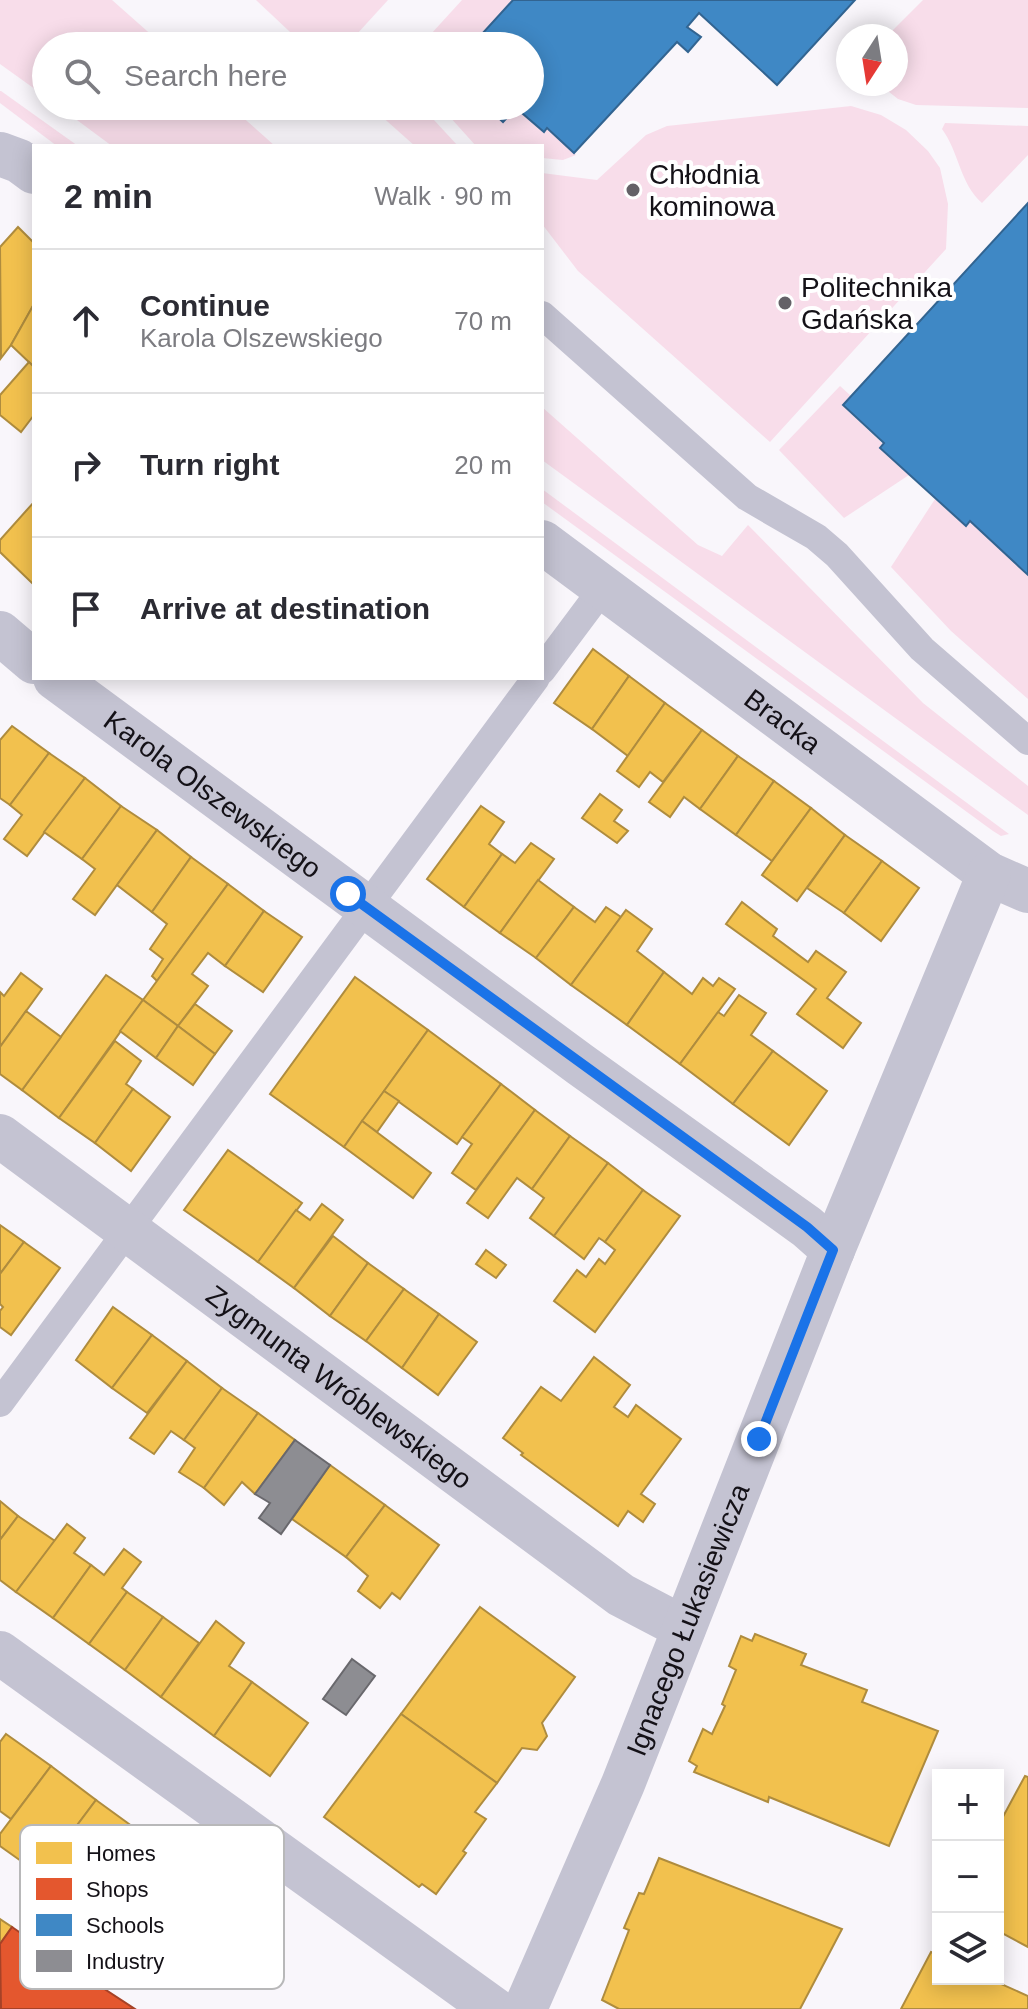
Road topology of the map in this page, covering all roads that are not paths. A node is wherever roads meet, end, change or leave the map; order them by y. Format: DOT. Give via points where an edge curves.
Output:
graph roads {
  1 [pos="0,154"];
  2 [pos="32,171"];
  3 [pos="544,317"];
  4 [pos="544,543"];
  5 [pos="604,587"];
  6 [pos="0,633"];
  7 [pos="32,660"];
  8 [pos="544,667"];
  9 [pos="58,680"];
  10 [pos="535,680"];
  11 [pos="1028,741"];
  12 [pos="989,874"];
  13 [pos="1028,891"];
  14 [pos="366,907"];
  15 [pos="0,1136"];
  16 [pos="128,1228"];
  17 [pos="833,1250"];
  18 [pos="0,1403"];
  19 [pos="684,1628"];
  20 [pos="0,1653"];
  21 [pos="239,1825"];
  22 [pos="284,1858"];
  23 [pos="494,2009"];
  24 [pos="525,2009"];
  1 -- 2 [label="street"];
  3 -- 11 [label="lane" via="747,497 837,555 922,649"];
  4 -- 5 [label="street, Bracka"];
  5 -- 8 [label="lane"];
  5 -- 12 [label="street, Bracka"];
  6 -- 7 [label="street"];
  9 -- 14 [label="street, Karola Olszewskiego"];
  10 -- 14 [label="lane"];
  12 -- 13 [label="street, Bracka"];
  12 -- 17 [label="street, Ignacego Łukasiewicza"];
  14 -- 16 [label="lane"];
  14 -- 17 [label="street, Karola Olszewskiego"];
  15 -- 16 [label="street, Zygmunta Wróblewskiego"];
  16 -- 18 [label="lane"];
  16 -- 19 [label="street, Zygmunta Wróblewskiego" via="621,1595"];
  17 -- 19 [label="street, Ignacego Łukasiewicza"];
  19 -- 24 [label="street, Ignacego Łukasiewicza"];
  20 -- 21 [label="street"];
  22 -- 23 [label="street"];
}
